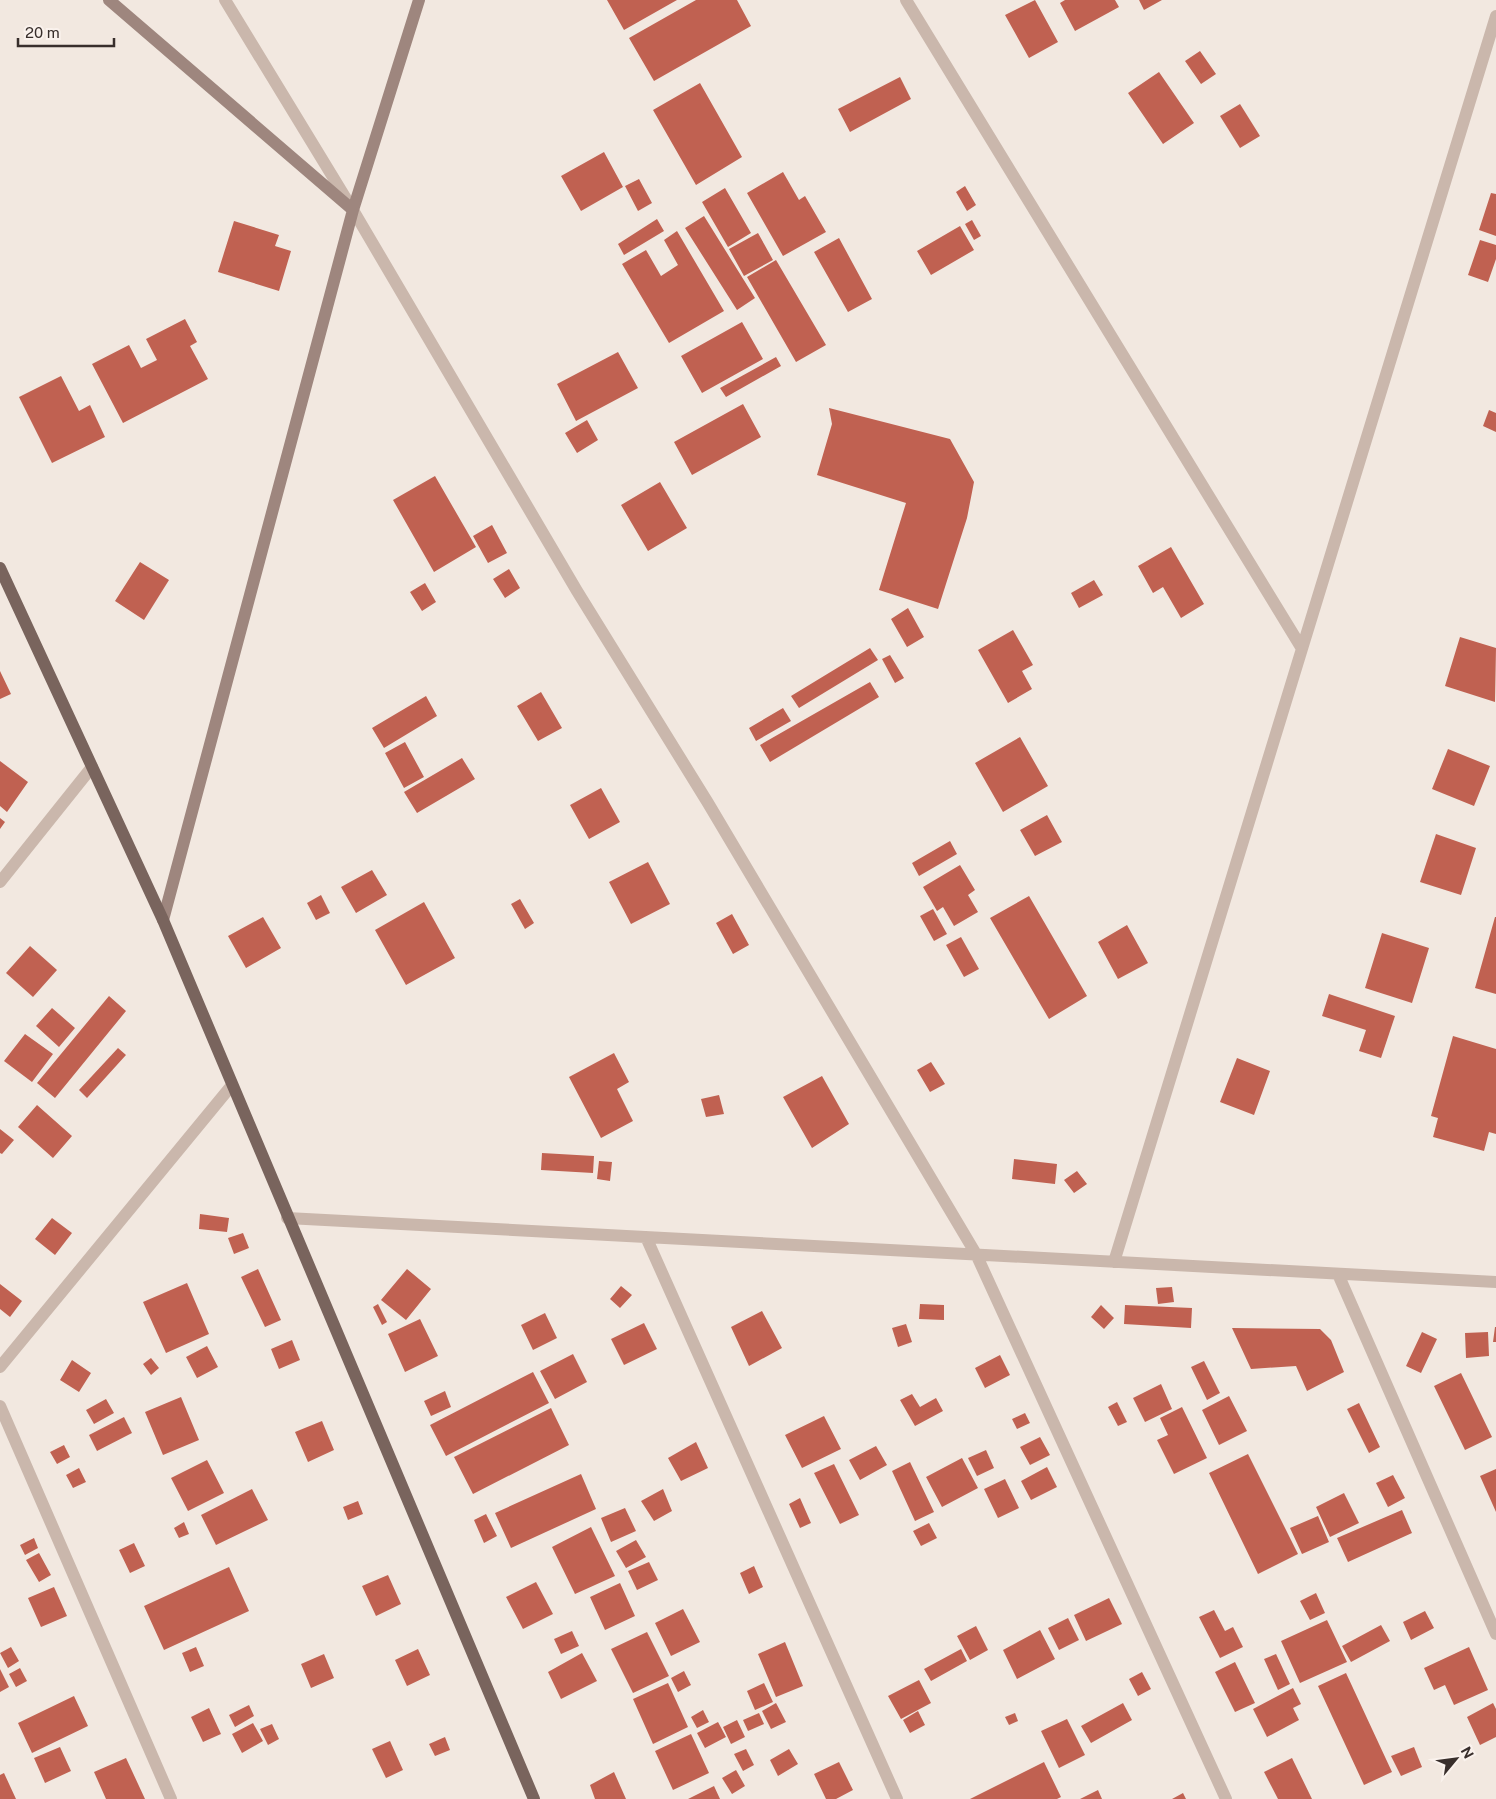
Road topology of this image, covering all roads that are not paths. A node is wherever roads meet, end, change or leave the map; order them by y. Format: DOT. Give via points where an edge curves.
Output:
graph roads {
  1 [pos="109,0"];
  2 [pos="225,0"];
  3 [pos="419,0"];
  4 [pos="906,0"];
  5 [pos="1496,16"];
  6 [pos="353,210"];
  7 [pos="0,568"];
  8 [pos="1301,647"];
  9 [pos="92,767"];
  10 [pos="0,882"];
  11 [pos="163,920"];
  12 [pos="232,1085"];
  13 [pos="287,1218"];
  14 [pos="646,1237"];
  15 [pos="976,1254"];
  16 [pos="1114,1262"];
  17 [pos="1338,1274"];
  18 [pos="1496,1282"];
  19 [pos="0,1367"];
  20 [pos="0,1406"];
  21 [pos="1496,1634"];
  22 [pos="171,1799"];
  23 [pos="534,1799"];
  24 [pos="897,1799"];
  25 [pos="1226,1799"];
  1 -- 6 [label="main road"];
  2 -- 6 [label="street"];
  3 -- 6 [label="main road"];
  4 -- 8 [label="street"];
  5 -- 8 [label="street"];
  6 -- 11 [label="main road"];
  6 -- 15 [label="street" via="577,591 708,803"];
  7 -- 9 [label="main road"];
  8 -- 16 [label="street"];
  9 -- 10 [label="street"];
  9 -- 11 [label="main road"];
  11 -- 12 [label="main road"];
  12 -- 13 [label="main road"];
  12 -- 19 [label="street"];
  13 -- 14 [label="street"];
  13 -- 23 [label="main road"];
  14 -- 15 [label="street"];
  14 -- 24 [label="street"];
  15 -- 16 [label="street"];
  15 -- 25 [label="street"];
  16 -- 17 [label="street"];
  17 -- 18 [label="street"];
  17 -- 21 [label="street"];
  20 -- 22 [label="street"];
}
